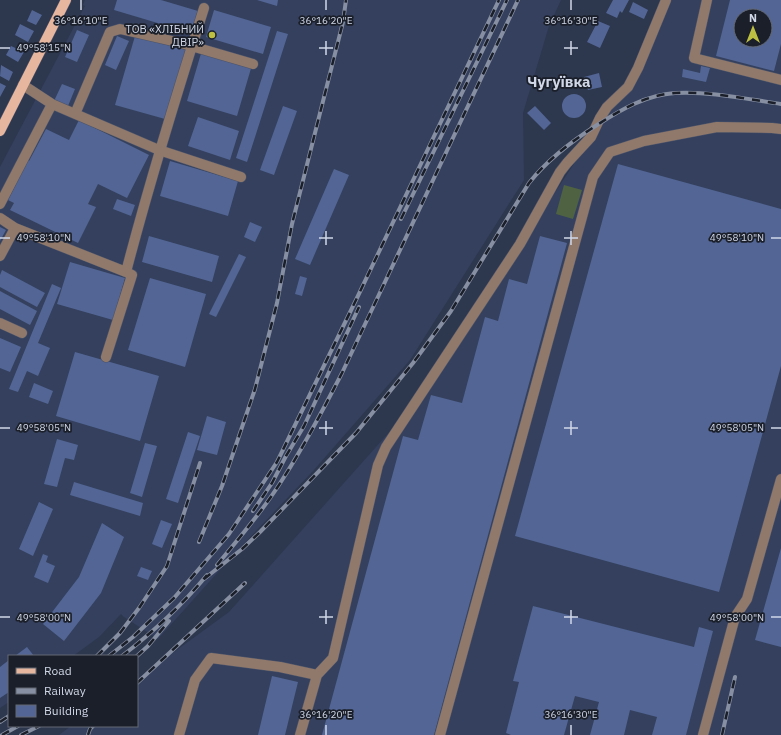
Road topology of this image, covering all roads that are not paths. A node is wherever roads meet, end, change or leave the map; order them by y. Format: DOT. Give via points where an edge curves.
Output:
graph roads {
  1 [pos="66,0"];
  2 [pos="666,0"];
  3 [pos="707,0"];
  4 [pos="204,8"];
  5 [pos="191,46"];
  6 [pos="252,64"];
  7 [pos="781,80"];
  8 [pos="23,85"];
  9 [pos="52,104"];
  10 [pos="75,114"];
  11 [pos="781,129"];
  12 [pos="0,131"];
  13 [pos="159,150"];
  14 [pos="241,177"];
  15 [pos="0,204"];
  16 [pos="0,218"];
  17 [pos="15,228"];
  18 [pos="0,256"];
  19 [pos="126,272"];
  20 [pos="0,323"];
  21 [pos="22,334"];
  22 [pos="106,357"];
  23 [pos="781,479"];
  24 [pos="317,675"];
  25 [pos="179,735"];
  26 [pos="300,735"];
  27 [pos="440,735"];
  28 [pos="703,735"];
  1 -- 8 [label="main road"];
  2 -- 24 [label="street" via="631,82 607,107 589,140 560,172 520,244 386,446 378,465 333,658"];
  3 -- 7 [label="street" via="694,58"];
  4 -- 5 [label="street"];
  5 -- 6 [label="street"];
  5 -- 10 [label="street" via="120,29 110,32"];
  5 -- 13 [label="street"];
  8 -- 9 [label="street"];
  8 -- 12 [label="main road"];
  9 -- 10 [label="street"];
  9 -- 15 [label="street"];
  10 -- 13 [label="street"];
  11 -- 27 [label="street" via="717,127 644,141 610,152 593,176"];
  13 -- 14 [label="street"];
  13 -- 19 [label="street"];
  16 -- 17 [label="street"];
  17 -- 18 [label="street"];
  17 -- 19 [label="street"];
  19 -- 22 [label="street" via="132,276"];
  20 -- 21 [label="street"];
  23 -- 28 [label="street" via="747,599 735,617"];
  24 -- 25 [label="street" via="280,667 211,658 195,680"];
  24 -- 26 [label="street"];
}
